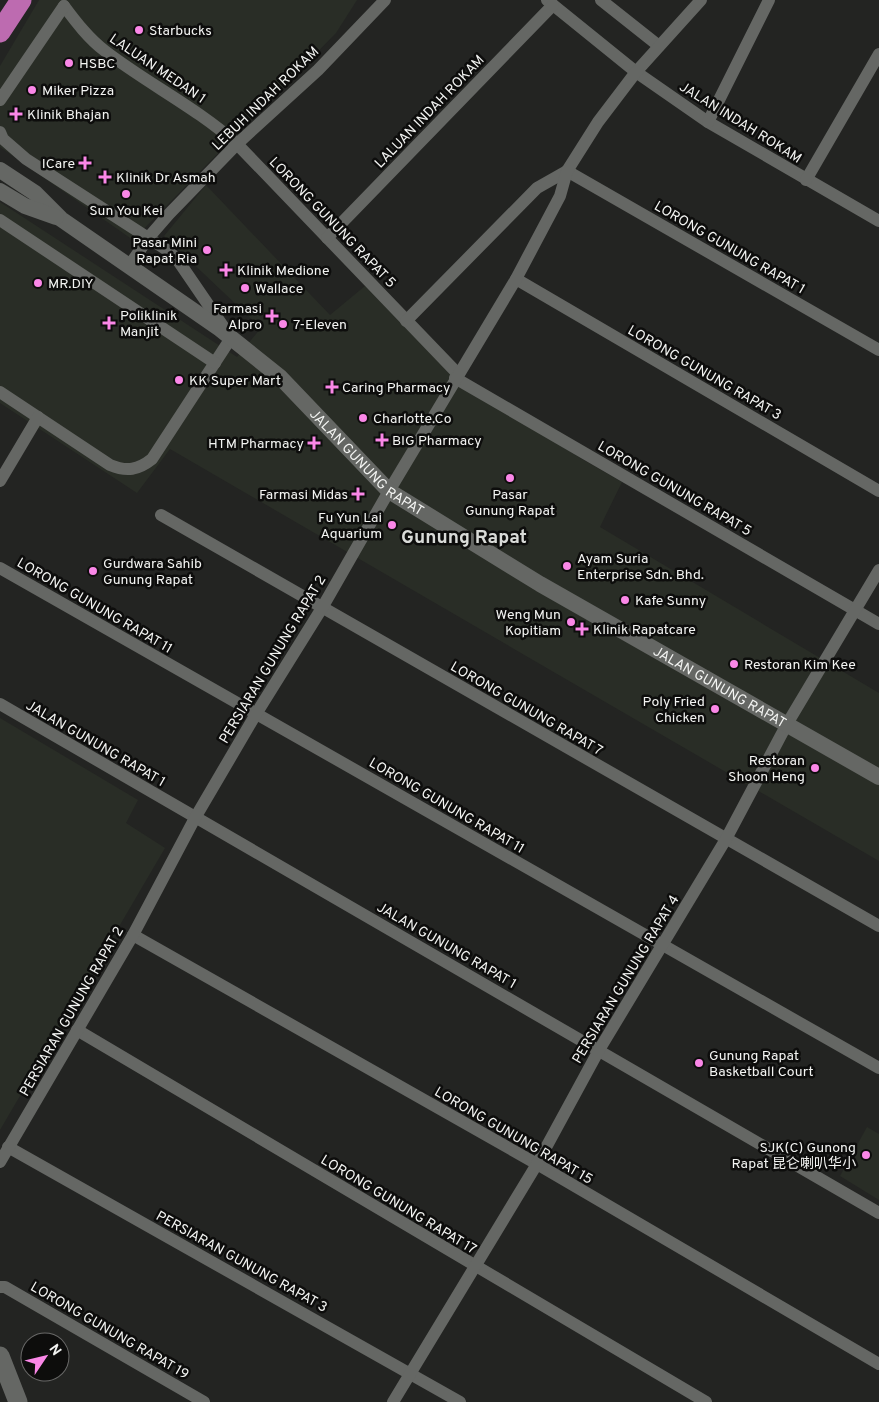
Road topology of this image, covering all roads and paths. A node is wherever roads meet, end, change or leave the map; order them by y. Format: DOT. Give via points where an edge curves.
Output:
graph roads {
  1 [pos="8,0"];
  2 [pos="21,0"];
  3 [pos="385,0"];
  4 [pos="601,0"];
  5 [pos="701,0"];
  6 [pos="768,0"];
  7 [pos="63,3"];
  8 [pos="550,3"];
  9 [pos="0,13"];
  10 [pos="0,32"];
  11 [pos="659,46"];
  12 [pos="879,54"];
  13 [pos="636,72"];
  14 [pos="0,100"];
  15 [pos="708,122"];
  16 [pos="0,132"];
  17 [pos="237,144"];
  18 [pos="0,170"];
  19 [pos="567,171"];
  20 [pos="806,180"];
  21 [pos="0,191"];
  22 [pos="61,219"];
  23 [pos="0,220"];
  24 [pos="879,221"];
  25 [pos="149,238"];
  26 [pos="327,238"];
  27 [pos="129,266"];
  28 [pos="516,280"];
  29 [pos="406,321"];
  30 [pos="231,338"];
  31 [pos="879,350"];
  32 [pos="215,363"];
  33 [pos="457,376"];
  34 [pos="0,392"];
  35 [pos="38,417"];
  36 [pos="0,481"];
  37 [pos="389,491"];
  38 [pos="879,491"];
  39 [pos="161,515"];
  40 [pos="0,568"];
  41 [pos="879,570"];
  42 [pos="322,608"];
  43 [pos="856,610"];
  44 [pos="879,624"];
  45 [pos="0,704"];
  46 [pos="256,714"];
  47 [pos="787,724"];
  48 [pos="879,777"];
  49 [pos="195,818"];
  50 [pos="726,839"];
  51 [pos="879,926"];
  52 [pos="133,935"];
  53 [pos="662,945"];
  54 [pos="77,1030"];
  55 [pos="599,1050"];
  56 [pos="879,1068"];
  57 [pos="8,1147"];
  58 [pos="0,1162"];
  59 [pos="537,1164"];
  60 [pos="879,1212"];
  61 [pos="475,1267"];
  62 [pos="0,1287"];
  63 [pos="0,1356"];
  64 [pos="879,1364"];
  65 [pos="409,1372"];
  66 [pos="4,1378"];
  67 [pos="18,1402"];
  68 [pos="204,1402"];
  69 [pos="393,1402"];
  70 [pos="460,1402"];
  71 [pos="706,1402"];
  1 -- 9 [label="highway"];
  2 -- 10 [label="highway"];
  3 -- 17 [label="street, LEBUH INDAH ROKAM" via="318,70"];
  4 -- 11 [label="street"];
  5 -- 11 [label="street, PERSIARAN GUNUNG RAPAT 2"];
  6 -- 15 [label="street"];
  7 -- 14 [label="street, LALUAN MEDAN 1"];
  7 -- 17 [label="street, LALUAN MEDAN 1" via="104,51 217,126"];
  8 -- 13 [label="street, JALAN INDAH ROKAM"];
  8 -- 26 [label="street, LALUAN INDAH ROKAM"];
  11 -- 13 [label="street, PERSIARAN GUNUNG RAPAT 2"];
  12 -- 20 [label="street"];
  13 -- 15 [label="street, JALAN INDAH ROKAM"];
  13 -- 19 [label="street, PERSIARAN GUNUNG RAPAT 2" via="598,122"];
  15 -- 20 [label="street, JALAN INDAH ROKAM"];
  16 -- 25 [label="street" via="9,145 26,159"];
  17 -- 25 [label="street, LEBUH INDAH ROKAM"];
  17 -- 26 [label="street, LORONG GUNUNG RAPAT 5"];
  18 -- 22 [label="street, JALAN GUNUNG RAPAT" via="35,193"];
  19 -- 28 [label="street, PERSIARAN GUNUNG RAPAT 2" via="560,196"];
  19 -- 29 [label="street, PERSIARAN GUNUNG RAPAT 2" via="537,188"];
  19 -- 31 [label="street, LORONG GUNUNG RAPAT 1"];
  20 -- 24 [label="street, JALAN INDAH ROKAM"];
  21 -- 22 [label="street, JALAN GUNUNG RAPAT" via="25,206"];
  22 -- 27 [label="street, JALAN GUNUNG RAPAT"];
  23 -- 32 [label="street"];
  25 -- 27 [label="street, LEBUH INDAH ROKAM"];
  25 -- 30 [label="street" via="176,259"];
  26 -- 29 [label="street, LORONG GUNUNG RAPAT 5"];
  27 -- 30 [label="street, JALAN GUNUNG RAPAT"];
  28 -- 33 [label="street, PERSIARAN GUNUNG RAPAT 2"];
  28 -- 38 [label="street, LORONG GUNUNG RAPAT 3"];
  29 -- 33 [label="street, LORONG GUNUNG RAPAT 5"];
  30 -- 32 [label="street"];
  30 -- 37 [label="street, JALAN GUNUNG RAPAT" via="280,377"];
  32 -- 35 [label="street" via="152,459 132,470 110,465"];
  33 -- 37 [label="street, PERSIARAN GUNUNG RAPAT 2"];
  33 -- 43 [label="street, LORONG GUNUNG RAPAT 5"];
  34 -- 35 [label="street"];
  35 -- 36 [label="street"];
  37 -- 42 [label="street, PERSIARAN GUNUNG RAPAT 2"];
  37 -- 47 [label="street, JALAN GUNUNG RAPAT" via="540,584"];
  39 -- 42 [label="street, LORONG GUNUNG RAPAT 7"];
  40 -- 46 [label="street, LORONG GUNUNG RAPAT 11"];
  41 -- 43 [label="street, PERSIARAN GUNUNG RAPAT 4"];
  42 -- 46 [label="street, PERSIARAN GUNUNG RAPAT 2"];
  42 -- 50 [label="street, LORONG GUNUNG RAPAT 7"];
  43 -- 44 [label="street, LORONG GUNUNG RAPAT 5"];
  43 -- 47 [label="street, PERSIARAN GUNUNG RAPAT 4"];
  45 -- 49 [label="street, JALAN GUNUNG RAPAT 1"];
  46 -- 49 [label="street, PERSIARAN GUNUNG RAPAT 2"];
  46 -- 53 [label="street, LORONG GUNUNG RAPAT 11"];
  47 -- 48 [label="street, JALAN GUNUNG RAPAT"];
  47 -- 50 [label="street, PERSIARAN GUNUNG RAPAT 4"];
  49 -- 52 [label="street, PERSIARAN GUNUNG RAPAT 2"];
  49 -- 55 [label="street, JALAN GUNUNG RAPAT 1"];
  50 -- 51 [label="street, LORONG GUNUNG RAPAT 7"];
  50 -- 53 [label="street, PERSIARAN GUNUNG RAPAT 4"];
  52 -- 54 [label="street, PERSIARAN GUNUNG RAPAT 2"];
  52 -- 59 [label="street, LORONG GUNUNG RAPAT 15"];
  53 -- 55 [label="street, PERSIARAN GUNUNG RAPAT 4"];
  53 -- 56 [label="street, LORONG GUNUNG RAPAT 11"];
  54 -- 57 [label="street, PERSIARAN GUNUNG RAPAT 2"];
  54 -- 61 [label="street, LORONG GUNUNG RAPAT 17"];
  55 -- 59 [label="street, PERSIARAN GUNUNG RAPAT 4"];
  55 -- 60 [label="street, JALAN GUNUNG RAPAT 1"];
  57 -- 58 [label="street, PERSIARAN GUNUNG RAPAT 2"];
  57 -- 65 [label="street, PERSIARAN GUNUNG RAPAT 3"];
  59 -- 61 [label="street, PERSIARAN GUNUNG RAPAT 4"];
  59 -- 64 [label="street, LORONG GUNUNG RAPAT 15"];
  61 -- 65 [label="street, PERSIARAN GUNUNG RAPAT 4"];
  61 -- 71 [label="street, LORONG GUNUNG RAPAT 17"];
  62 -- 68 [label="street, LORONG GUNUNG RAPAT 19"];
  63 -- 66 [label="main road"];
  65 -- 69 [label="street, PERSIARAN GUNUNG RAPAT 4"];
  65 -- 70 [label="street, PERSIARAN GUNUNG RAPAT 3"];
  66 -- 67 [label="main road"];
}
